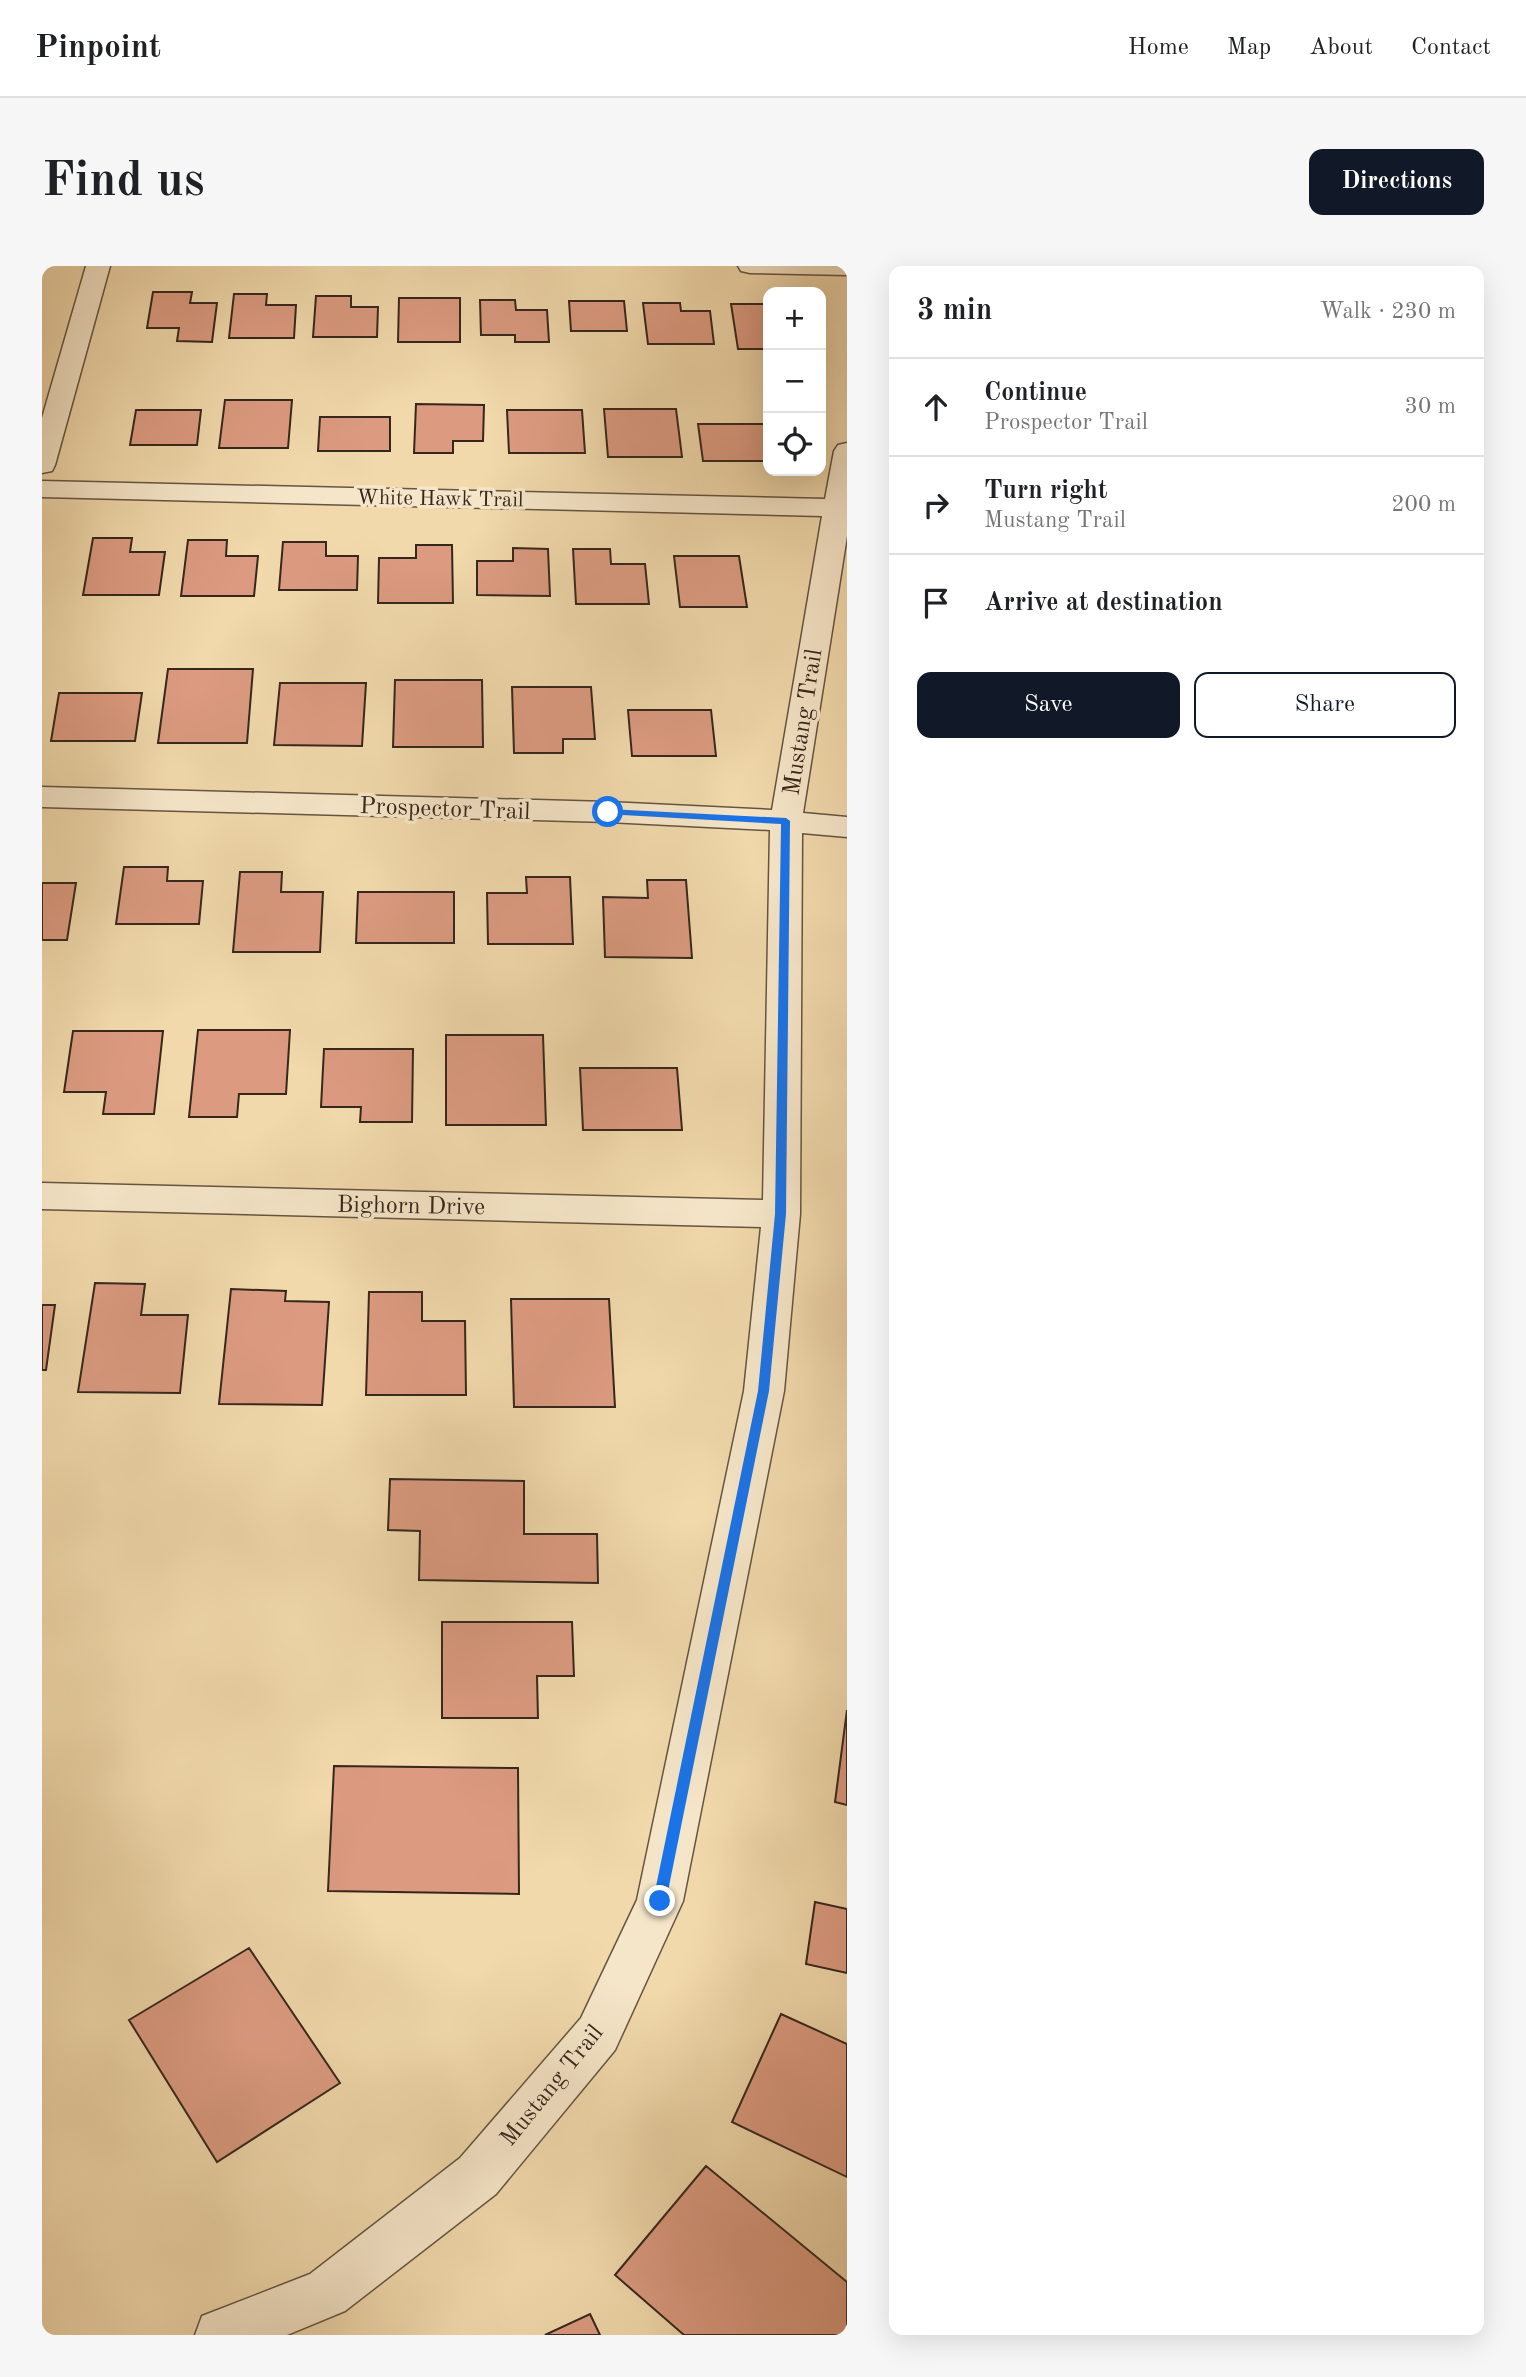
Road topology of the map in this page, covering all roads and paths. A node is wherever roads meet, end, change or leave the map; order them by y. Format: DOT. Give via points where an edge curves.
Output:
graph roads {
  1 [pos="98,266"];
  2 [pos="750,266"];
  3 [pos="847,268"];
  4 [pos="847,452"];
  5 [pos="42,465"];
  6 [pos="42,489"];
  7 [pos="838,508"];
  8 [pos="42,797"];
  9 [pos="786,821"];
  10 [pos="847,827"];
  11 [pos="42,1196"];
  12 [pos="780,1214"];
  13 [pos="221,2335"];
  1 -- 5 [label="street"];
  2 -- 3 [label="street"];
  4 -- 7 [label="street, Mustang Trail"];
  6 -- 7 [label="street, White Hawk Trail"];
  7 -- 9 [label="street, Mustang Trail"];
  8 -- 9 [label="street, Prospector Trail"];
  9 -- 10 [label="street, Prospector Trail"];
  9 -- 12 [label="street, Mustang Trail"];
  11 -- 12 [label="street, Bighorn Drive"];
  12 -- 13 [label="street, Mustang Trail" via="764,1391 660,1901 598,2034 478,2176 327,2292"];
}
